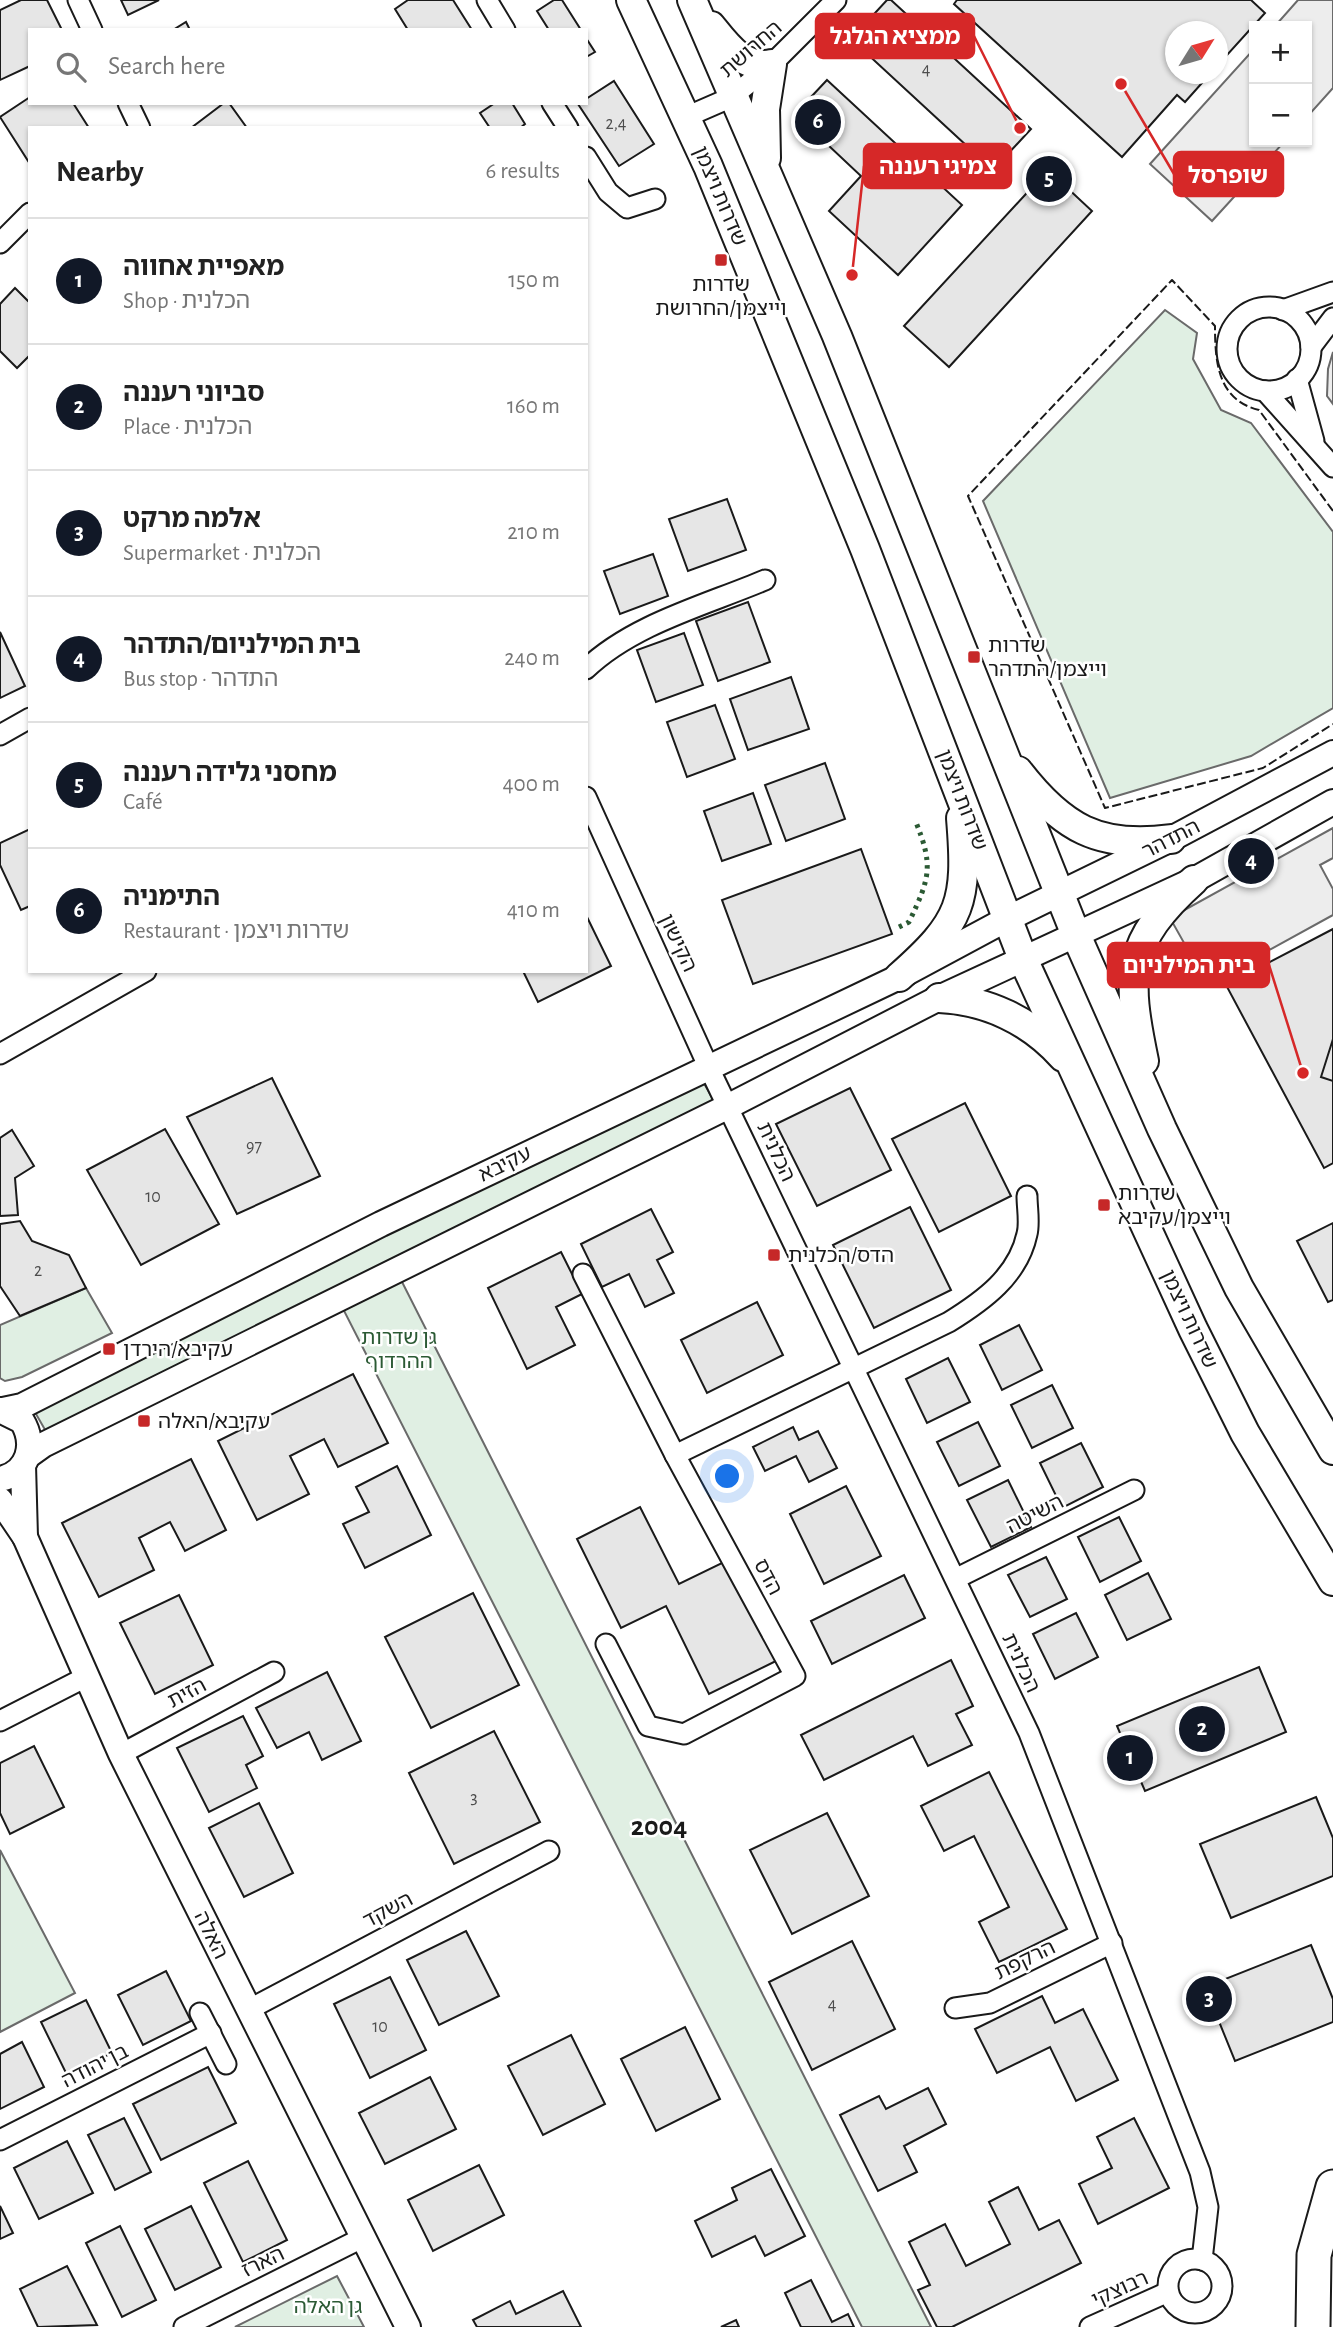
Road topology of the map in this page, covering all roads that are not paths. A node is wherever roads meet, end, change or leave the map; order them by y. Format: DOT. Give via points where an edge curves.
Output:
graph roads {
  1 [pos="78,0"];
  2 [pos="486,0"];
  3 [pos="631,0"];
  4 [pos="693,0"];
  5 [pos="836,0"];
  6 [pos="91,28"];
  7 [pos="504,28"];
  8 [pos="772,64"];
  9 [pos="732,97"];
  10 [pos="129,105"];
  11 [pos="553,105"];
  12 [pos="686,117"];
  13 [pos="139,126"];
  14 [pos="567,126"];
  15 [pos="588,160"];
  16 [pos="776,190"];
  17 [pos="655,199"];
  18 [pos="28,215"];
  19 [pos="0,243"];
  20 [pos="1333,292"];
  21 [pos="1283,310"];
  22 [pos="1333,318"];
  23 [pos="1311,347"];
  24 [pos="1297,379"];
  25 [pos="1265,391"];
  26 [pos="1316,445"];
  27 [pos="1333,467"];
  28 [pos="765,580"];
  29 [pos="588,667"];
  30 [pos="28,719"];
  31 [pos="0,735"];
  32 [pos="1001,748"];
  33 [pos="1333,753"];
  34 [pos="958,788"];
  35 [pos="588,801"];
  36 [pos="1333,802"];
  37 [pos="1171,839"];
  38 [pos="1194,880"];
  39 [pos="1059,895"];
  40 [pos="1007,919"];
  41 [pos="1076,935"];
  42 [pos="1023,959"];
  43 [pos="142,973"];
  44 [pos="899,977"];
  45 [pos="940,998"];
  46 [pos="1,1050"];
  47 [pos="708,1066"];
  48 [pos="1073,1069"];
  49 [pos="729,1106"];
  50 [pos="1162,1129"];
  51 [pos="1027,1196"];
  52 [pos="583,1274"];
  53 [pos="853,1369"];
  54 [pos="2,1410"];
  55 [pos="1333,1450"];
  56 [pos="676,1455"];
  57 [pos="26,1460"];
  58 [pos="0,1479"];
  59 [pos="1134,1490"];
  60 [pos="0,1500"];
  61 [pos="25,1537"];
  62 [pos="957,1578"];
  63 [pos="1333,1581"];
  64 [pos="606,1644"];
  65 [pos="274,1672"];
  66 [pos="88,1676"];
  67 [pos="0,1721"];
  68 [pos="121,1754"];
  69 [pos="549,1851"];
  70 [pos="1112,1943"];
  71 [pos="955,2008"];
  72 [pos="248,2010"];
  73 [pos="200,2012"];
  74 [pos="211,2033"];
  75 [pos="226,2064"];
  76 [pos="0,2140"];
  77 [pos="1333,2188"];
  78 [pos="362,2238"];
  79 [pos="1202,2260"];
  80 [pos="1333,2286"];
  81 [pos="1168,2292"];
  82 [pos="184,2327"];
  83 [pos="408,2327"];
  84 [pos="1090,2327"];
  85 [pos="1313,2327"];
  86 [pos="1331,2327"];
  1 -- 6 [label="street"];
  2 -- 7 [label="street"];
  3 -- 12 [label="main road, שדרות ויצמן"];
  4 -- 8 [label="main road" via="733,51 755,66"];
  4 -- 9 [label="main road"];
  5 -- 8 [label="street, החרושת"];
  8 -- 9 [label="street, החרושת"];
  8 -- 16 [label="main road" via="764,132 765,155"];
  9 -- 12 [label="street, החרושת"];
  9 -- 16 [label="main road"];
  10 -- 13 [label="street"];
  11 -- 14 [label="street"];
  12 -- 34 [label="main road, שדרות ויצמן" via="865,549"];
  15 -- 17 [label="street" via="608,192 627,208"];
  16 -- 32 [label="main road"];
  18 -- 19 [label="street"];
  20 -- 21 [label="street"];
  21 -- 23 [label="street" via="1300,321"];
  21 -- 25 [label="street" via="1262,307 1250,311 1231,330 1227,344 1228,357 1241,380"];
  22 -- 23 [label="street"];
  23 -- 24 [label="street" via="1309,361"];
  24 -- 25 [label="street" via="1280,390"];
  24 -- 26 [label="street"];
  25 -- 26 [label="street"];
  26 -- 27 [label="street"];
  28 -- 29 [label="street" via="636,634"];
  30 -- 31 [label="street"];
  32 -- 37 [label="main road" via="1046,804 1085,832 1124,842"];
  32 -- 39 [label="main road"];
  33 -- 37 [label="street, התדהר"];
  34 -- 40 [label="main road, שדרות ויצמן"];
  34 -- 44 [label="main road" via="964,865 959,901 940,940"];
  35 -- 47 [label="street, הקישון"];
  36 -- 38 [label="street"];
  37 -- 39 [label="street, התדהר"];
  38 -- 41 [label="street"];
  38 -- 50 [label="main road" via="1154,922 1138,948 1132,981 1134,1013"];
  39 -- 40 [label="street, התדהר"];
  39 -- 41 [label="main road"];
  40 -- 42 [label="main road, שדרות ויצמן"];
  40 -- 44 [label="street, עקיבא"];
  41 -- 42 [label="street"];
  41 -- 50 [label="main road"];
  42 -- 45 [label="street"];
  42 -- 48 [label="main road, שדרות ויצמן"];
  43 -- 46 [label="street"];
  44 -- 47 [label="street, עקיבא"];
  45 -- 48 [label="main road" via="984,1004 1006,1013 1054,1047"];
  45 -- 49 [label="street"];
  47 -- 49 [label="street, הקישון"];
  47 -- 54 [label="street, עקיבא" via="381,1224 92,1372 22,1406"];
  48 -- 63 [label="main road, שדרות ויצמן" via="1245,1433"];
  49 -- 53 [label="street, הכלנית"];
  49 -- 57 [label="street" via="43,1445"];
  50 -- 55 [label="main road" via="1239,1288"];
  51 -- 53 [label="street" via="1027,1234 1009,1275 981,1302 949,1322"];
  52 -- 56 [label="street, הדס"];
  53 -- 56 [label="street"];
  53 -- 62 [label="street, הכלנית"];
  54 -- 57 [label="street, האלה" via="22,1421 28,1431"];
  56 -- 64 [label="street, הדס" via="795,1676 684,1734 648,1726"];
  57 -- 58 [label="street" via="15,1474"];
  57 -- 61 [label="street, האלה"];
  59 -- 62 [label="street, השיטה"];
  60 -- 61 [label="street, האלה"];
  61 -- 66 [label="street, האלה"];
  62 -- 70 [label="street, הכלנית" via="1029,1733"];
  65 -- 68 [label="street, הזית"];
  66 -- 67 [label="street"];
  66 -- 68 [label="street, האלה"];
  68 -- 72 [label="street, האלה"];
  69 -- 72 [label="street, השקד"];
  70 -- 71 [label="street, הרקפת" via="990,2003"];
  70 -- 79 [label="street, הכלנית" via="1200,2172 1208,2207"];
  72 -- 78 [label="street, האלה"];
  73 -- 74 [label="street"];
  74 -- 75 [label="street"];
  74 -- 76 [label="street, בן יהודה"];
  77 -- 85 [label="highway" via="1314,2255"];
  78 -- 82 [label="street, הארז"];
  78 -- 83 [label="street, האלה"];
  79 -- 81 [label="street" via="1182,2262 1173,2270"];
  79 -- 81 [label="street" via="1211,2265 1222,2285 1212,2307 1186,2312"];
  80 -- 86 [label="highway"];
  81 -- 84 [label="street, רבוצקי"];
}
